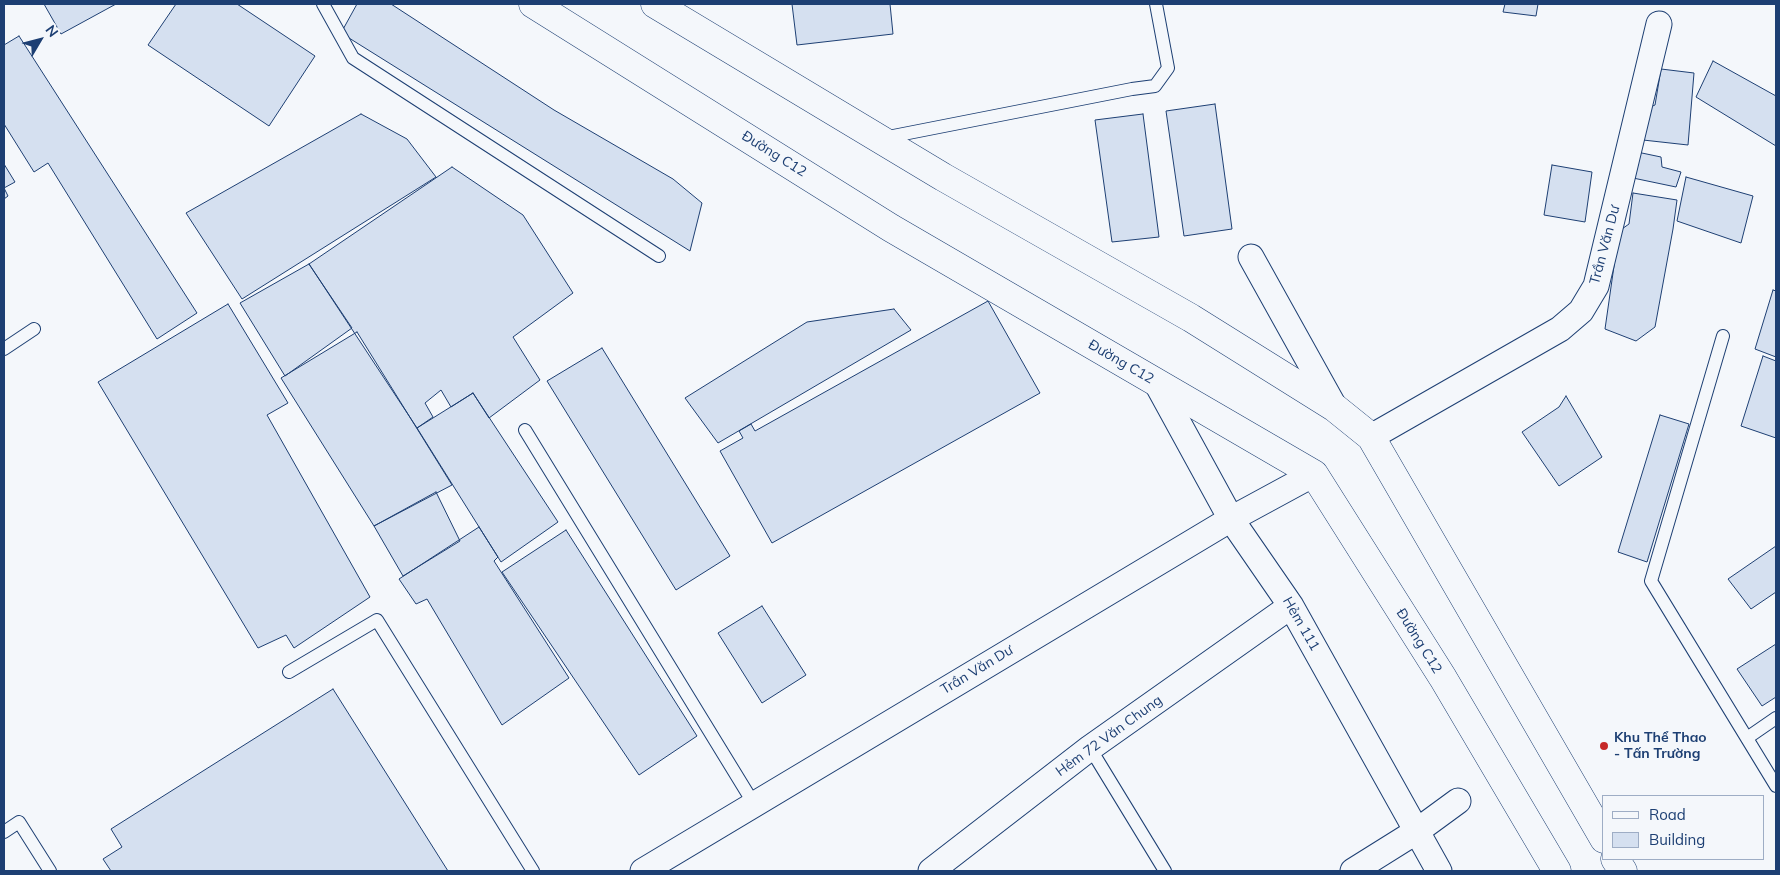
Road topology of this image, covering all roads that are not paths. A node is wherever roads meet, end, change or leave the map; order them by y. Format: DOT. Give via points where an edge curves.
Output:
graph roads {
  1 [pos="323,4"];
  2 [pos="533,4"];
  3 [pos="655,4"];
  4 [pos="1156,4"];
  5 [pos="1660,24"];
  6 [pos="878,139"];
  7 [pos="659,256"];
  8 [pos="1251,257"];
  9 [pos="34,330"];
  10 [pos="1722,336"];
  11 [pos="4,349"];
  12 [pos="1156,382"];
  13 [pos="1335,408"];
  14 [pos="525,430"];
  15 [pos="1371,437"];
  16 [pos="1314,474"];
  17 [pos="1231,519"];
  18 [pos="1291,606"];
  19 [pos="289,672"];
  20 [pos="1776,718"];
  21 [pos="1747,738"];
  22 [pos="1090,748"];
  23 [pos="1776,786"];
  24 [pos="1458,801"];
  25 [pos="754,804"];
  26 [pos="1417,831"];
  27 [pos="4,832"];
  28 [pos="1602,836"];
  29 [pos="1617,860"];
  30 [pos="50,871"];
  31 [pos="533,871"];
  32 [pos="643,871"];
  33 [pos="931,871"];
  34 [pos="1165,871"];
  35 [pos="1353,871"];
  36 [pos="1439,871"];
  37 [pos="1557,871"];
  38 [pos="1623,871"];
  1 -- 7 [label="lane" via="353,58"];
  2 -- 12 [label="main road, Đường C12" via="892,228"];
  3 -- 6 [label="main road"];
  4 -- 6 [label="lane" via="1168,68 1155,86"];
  5 -- 15 [label="street, Trần Văn Dư" via="1596,286 1581,311 1560,329"];
  6 -- 13 [label="main road" via="1191,318"];
  8 -- 13 [label="street"];
  9 -- 11 [label="lane"];
  10 -- 21 [label="lane" via="1651,581"];
  12 -- 16 [label="main road, Đường C12"];
  12 -- 17 [label="street, Hẻm 111"];
  13 -- 15 [label="main road"];
  14 -- 25 [label="lane"];
  15 -- 28 [label="main road"];
  16 -- 17 [label="street, Trần Văn Dư"];
  16 -- 37 [label="main road, Đường C12" via="1443,678"];
  17 -- 18 [label="street, Hẻm 111"];
  17 -- 25 [label="street, Trần Văn Dư"];
  18 -- 22 [label="street, Hẻm 72 Văn Chung"];
  18 -- 26 [label="street, Hẻm 111"];
  19 -- 31 [label="lane" via="376,620"];
  20 -- 21 [label="lane"];
  21 -- 23 [label="lane"];
  22 -- 33 [label="street, Hẻm 72 Văn Chung"];
  22 -- 34 [label="lane"];
  24 -- 26 [label="street"];
  25 -- 32 [label="street, Trần Văn Dư"];
  26 -- 35 [label="street"];
  26 -- 36 [label="street, Hẻm 111"];
  27 -- 30 [label="lane" via="20,822"];
  29 -- 38 [label="main road"];
}
